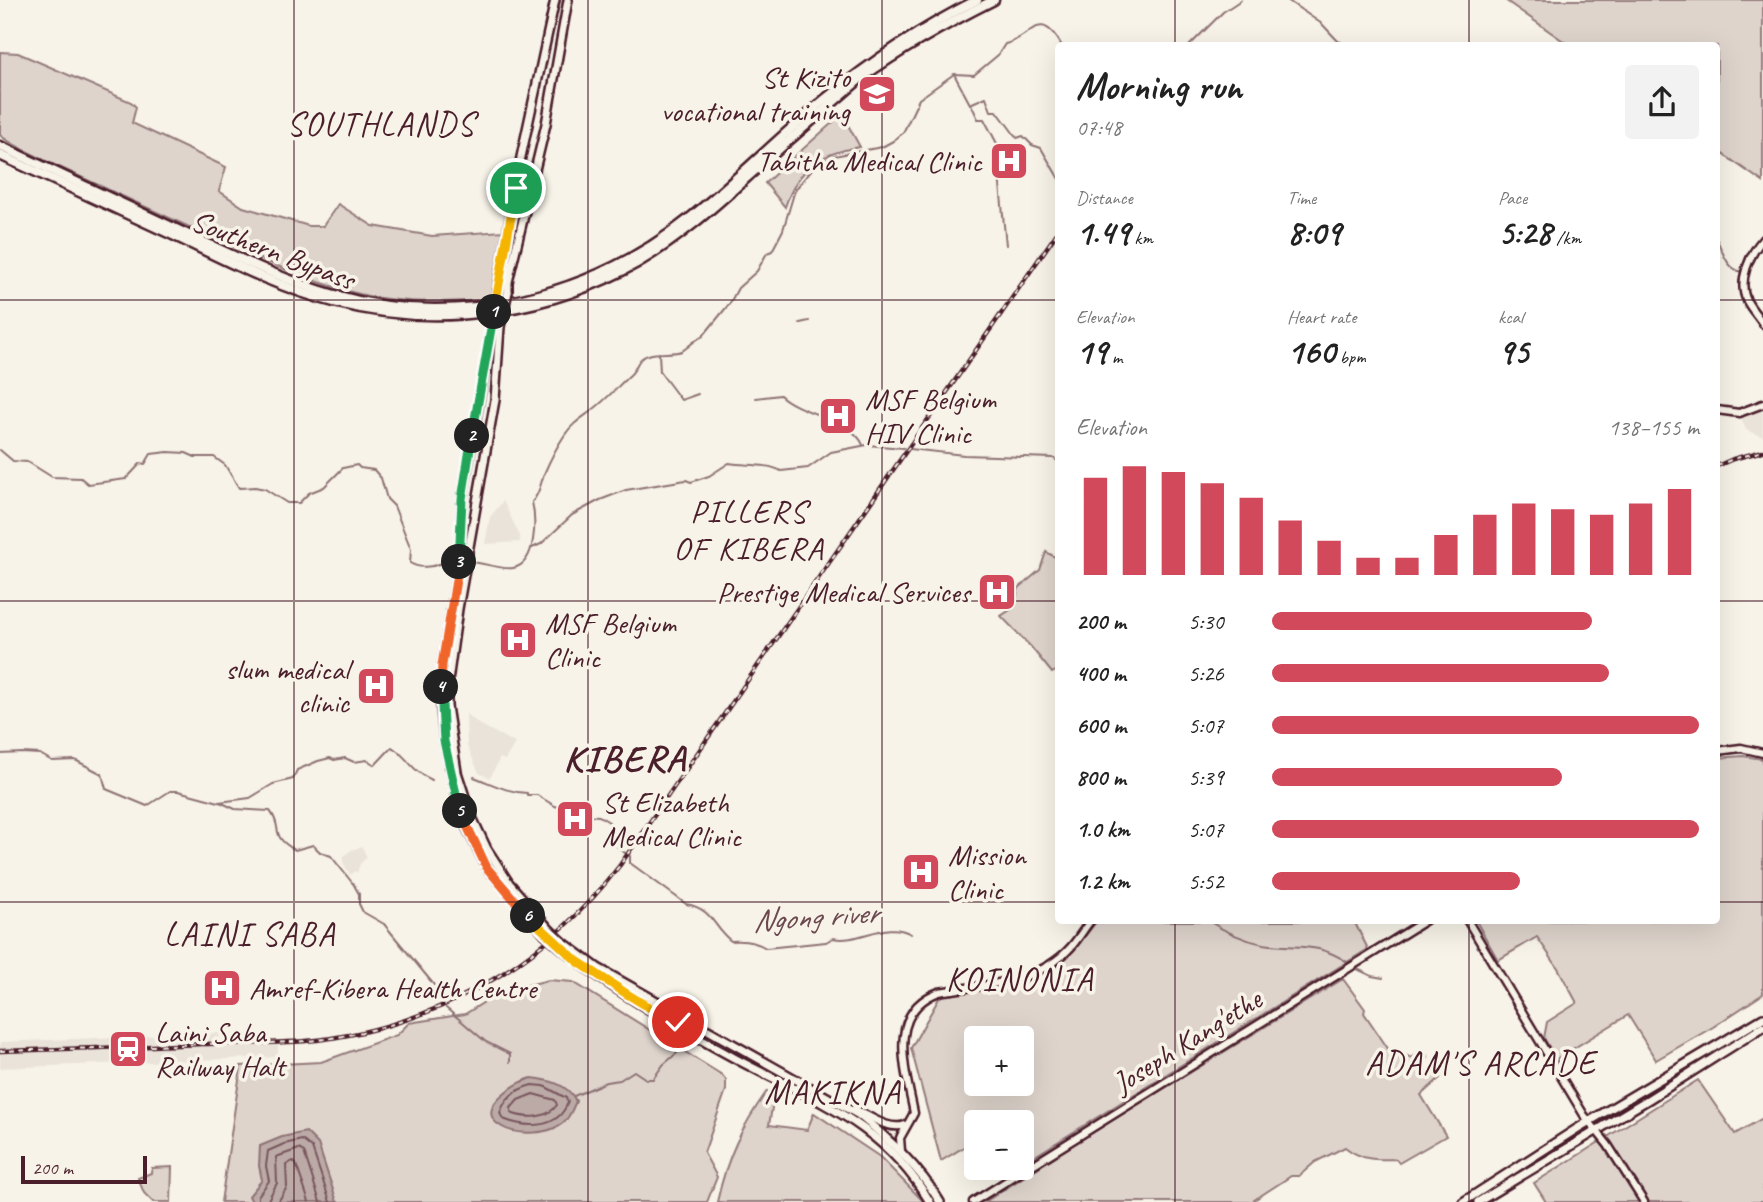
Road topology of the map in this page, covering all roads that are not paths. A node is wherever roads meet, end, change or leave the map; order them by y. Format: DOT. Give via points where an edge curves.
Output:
graph roads {
  1 [pos="555,0"];
  2 [pos="568,0"];
  3 [pos="977,0"];
  4 [pos="995,0"];
  5 [pos="531,112"];
  6 [pos="545,124"];
  7 [pos="0,144"];
  8 [pos="5,155"];
  9 [pos="516,188"];
  10 [pos="530,191"];
  11 [pos="1763,239"];
  12 [pos="1763,324"];
  13 [pos="496,327"];
  14 [pos="1763,404"];
  15 [pos="1720,410"];
  16 [pos="487,437"];
  17 [pos="469,450"];
  18 [pos="464,556"];
  19 [pos="1720,751"];
  20 [pos="1763,753"];
  21 [pos="462,804"];
  22 [pos="1088,924"];
  23 [pos="1420,924"];
  24 [pos="1469,924"];
  25 [pos="547,932"];
  26 [pos="558,942"];
  27 [pos="681,1013"];
  28 [pos="1763,1018"];
  29 [pos="673,1022"];
  30 [pos="1763,1027"];
  31 [pos="706,1028"];
  32 [pos="700,1038"];
  33 [pos="846,1106"];
  34 [pos="1589,1122"];
  35 [pos="907,1124"];
  36 [pos="1595,1130"];
  37 [pos="901,1152"];
  38 [pos="930,1202"];
  39 [pos="940,1202"];
  40 [pos="973,1202"];
  41 [pos="1462,1202"];
  42 [pos="1478,1202"];
  43 [pos="1644,1202"];
  1 -- 5 [label="main road"];
  2 -- 6 [label="main road"];
  3 -- 8 [label="highway, Southern Bypass" via="866,67 688,219 637,256 574,285 507,303 416,308 337,296 269,272"];
  4 -- 8 [label="highway, Southern Bypass" via="861,78 702,217 653,253 598,283 511,309 412,315 334,302 246,270"];
  5 -- 6 [label="main road" via="531,135 540,136"];
  5 -- 9 [label="main road"];
  6 -- 10 [label="main road"];
  7 -- 8 [label="highway"];
  9 -- 10 [label="main road" via="527,159 534,166"];
  9 -- 13 [label="main road, bridge" via="497,291"];
  10 -- 13 [label="main road, bridge"];
  11 -- 12 [label="street" via="1750,258 1744,285 1745,299"];
  13 -- 16 [label="main road" via="495,400"];
  13 -- 17 [label="main road"];
  14 -- 15 [label="street" via="1739,413"];
  16 -- 17 [label="main road" via="472,485 468,480"];
  16 -- 18 [label="main road"];
  17 -- 18 [label="main road" via="461,524"];
  18 -- 21 [label="main road" via="442,665 441,708 444,741"];
  19 -- 20 [label="street" via="1741,748"];
  21 -- 25 [label="main road" via="509,883"];
  21 -- 25 [label="main road" via="463,818 487,868"];
  22 -- 35 [label="street" via="1058,960 1040,971 1014,981 939,992 918,1004 901,1047 914,1113"];
  23 -- 40 [label="street, Joseph Kang'ethe"];
  24 -- 34 [label="street"];
  25 -- 26 [label="main road, bridge"];
  26 -- 27 [label="main road"];
  26 -- 29 [label="main road" via="594,974"];
  27 -- 29 [label="main road" via="681,1020"];
  27 -- 31 [label="main road"];
  28 -- 34 [label="main road"];
  29 -- 32 [label="main road"];
  30 -- 36 [label="main road"];
  31 -- 32 [label="main road" via="699,1032"];
  31 -- 33 [label="main road"];
  32 -- 38 [label="main road" via="867,1130 897,1158"];
  33 -- 35 [label="street" via="886,1125"];
  33 -- 37 [label="main road"];
  34 -- 36 [label="street"];
  34 -- 41 [label="main road"];
  35 -- 37 [label="street" via="900,1138"];
  36 -- 42 [label="main road"];
  36 -- 43 [label="street"];
  37 -- 39 [label="main road"];
}
